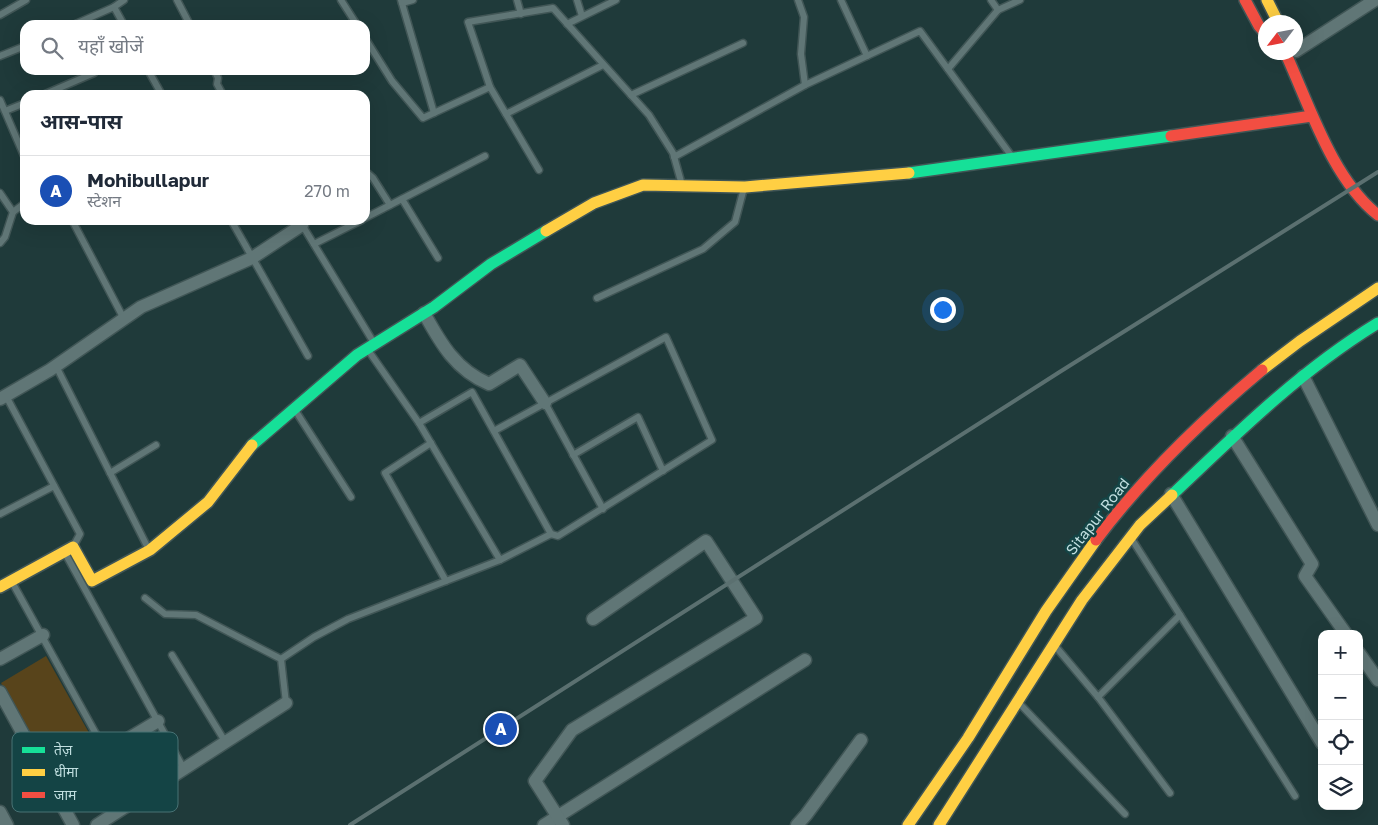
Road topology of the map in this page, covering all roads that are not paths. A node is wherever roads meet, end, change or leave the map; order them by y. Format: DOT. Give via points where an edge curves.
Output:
graph roads {
  1 [pos="26,0"];
  2 [pos="124,0"];
  3 [pos="177,0"];
  4 [pos="341,0"];
  5 [pos="413,0"];
  6 [pos="517,0"];
  7 [pos="578,0"];
  8 [pos="616,0"];
  9 [pos="798,0"];
  10 [pos="842,0"];
  11 [pos="991,0"];
  12 [pos="1020,0"];
  13 [pos="1244,0"];
  14 [pos="1267,0"];
  15 [pos="1375,0"];
  16 [pos="401,2"];
  17 [pos="114,7"];
  18 [pos="998,10"];
  19 [pos="521,14"];
  20 [pos="0,15"];
  21 [pos="1274,15"];
  22 [pos="582,16"];
  23 [pos="84,20"];
  24 [pos="121,20"];
  25 [pos="187,20"];
  26 [pos="354,20"];
  27 [pos="567,24"];
  28 [pos="1258,26"];
  29 [pos="743,43"];
  30 [pos="1303,44"];
  31 [pos="370,46"];
  32 [pos="20,48"];
  33 [pos="0,56"];
  34 [pos="867,56"];
  35 [pos="1291,60"];
  36 [pos="602,64"];
  37 [pos="948,69"];
  38 [pos="89,75"];
  39 [pos="151,75"];
  40 [pos="216,75"];
  41 [pos="805,86"];
  42 [pos="490,87"];
  43 [pos="55,90"];
  44 [pos="159,90"];
  45 [pos="220,90"];
  46 [pos="631,95"];
  47 [pos="0,100"];
  48 [pos="20,104"];
  49 [pos="5,111"];
  50 [pos="434,113"];
  51 [pos="506,114"];
  52 [pos="1312,116"];
  53 [pos="20,146"];
  54 [pos="485,156"];
  55 [pos="674,157"];
  56 [pos="1014,158"];
  57 [pos="539,170"];
  58 [pos="370,175"];
  59 [pos="682,186"];
  60 [pos="745,187"];
  61 [pos="0,193"];
  62 [pos="402,199"];
  63 [pos="390,205"];
  64 [pos="20,207"];
  65 [pos="13,212"];
  66 [pos="370,215"];
  67 [pos="1378,215"];
  68 [pos="75,225"];
  69 [pos="234,225"];
  70 [pos="297,225"];
  71 [pos="303,225"];
  72 [pos="352,225"];
  73 [pos="0,243"];
  74 [pos="314,244"];
  75 [pos="252,258"];
  76 [pos="438,258"];
  77 [pos="1378,288"];
  78 [pos="597,298"];
  79 [pos="424,313"];
  80 [pos="124,319"];
  81 [pos="1378,322"];
  82 [pos="371,346"];
  83 [pos="308,356"];
  84 [pos="56,366"];
  85 [pos="1303,376"];
  86 [pos="3,397"];
  87 [pos="545,403"];
  88 [pos="295,410"];
  89 [pos="419,423"];
  90 [pos="494,431"];
  91 [pos="1232,436"];
  92 [pos="431,443"];
  93 [pos="156,445"];
  94 [pos="573,454"];
  95 [pos="664,471"];
  96 [pos="110,473"];
  97 [pos="54,486"];
  98 [pos="1171,494"];
  99 [pos="351,497"];
  100 [pos="603,508"];
  101 [pos="1,511"];
  102 [pos="1378,525"];
  103 [pos="551,534"];
  104 [pos="1130,538"];
  105 [pos="68,549"];
  106 [pos="150,550"];
  107 [pos="500,560"];
  108 [pos="11,581"];
  109 [pos="446,581"];
  110 [pos="0,587"];
  111 [pos="144,598"];
  112 [pos="1180,615"];
  113 [pos="593,619"];
  114 [pos="1343,630"];
  115 [pos="43,635"];
  116 [pos="1054,644"];
  117 [pos="172,655"];
  118 [pos="0,659"];
  119 [pos="281,659"];
  120 [pos="1363,659"];
  121 [pos="805,660"];
  122 [pos="1378,680"];
  123 [pos="0,692"];
  124 [pos="1098,697"];
  125 [pos="1018,702"];
  126 [pos="286,703"];
  127 [pos="158,721"];
  128 [pos="22,732"];
  129 [pos="95,732"];
  130 [pos="140,732"];
  131 [pos="164,732"];
  132 [pos="1318,736"];
  133 [pos="861,740"];
  134 [pos="226,743"];
  135 [pos="178,757"];
  136 [pos="185,770"];
  137 [pos="178,774"];
  138 [pos="1170,793"];
  139 [pos="1295,796"];
  140 [pos="0,812"];
  141 [pos="66,812"];
  142 [pos="118,812"];
  143 [pos="1125,814"];
  144 [pos="560,821"];
  145 [pos="7,825"];
  146 [pos="73,825"];
  147 [pos="97,825"];
  148 [pos="544,825"];
  149 [pos="797,825"];
  150 [pos="908,825"];
  151 [pos="939,825"];
  1 -- 20 [label="lane"];
  2 -- 17 [label="lane"];
  3 -- 25 [label="lane"];
  4 -- 26 [label="lane"];
  5 -- 16 [label="lane"];
  6 -- 19 [label="lane"];
  7 -- 22 [label="lane"];
  8 -- 22 [label="lane"];
  9 -- 41 [label="lane" via="804,17 801,54"];
  10 -- 34 [label="lane"];
  11 -- 18 [label="lane"];
  12 -- 18 [label="lane"];
  13 -- 28 [label="street"];
  14 -- 21 [label="street"];
  15 -- 30 [label="street"];
  16 -- 50 [label="lane"];
  17 -- 23 [label="lane"];
  17 -- 24 [label="lane"];
  18 -- 37 [label="lane"];
  19 -- 27 [label="lane" via="553,8"];
  19 -- 42 [label="lane" via="468,22"];
  22 -- 27 [label="lane"];
  27 -- 36 [label="lane"];
  29 -- 46 [label="lane"];
  31 -- 50 [label="lane" via="392,81 423,118"];
  32 -- 33 [label="lane"];
  34 -- 37 [label="lane" via="920,31"];
  34 -- 41 [label="lane"];
  35 -- 52 [label="street"];
  36 -- 46 [label="lane"];
  36 -- 51 [label="lane"];
  37 -- 56 [label="lane"];
  38 -- 43 [label="lane"];
  39 -- 44 [label="lane"];
  40 -- 45 [label="lane"];
  41 -- 55 [label="lane"];
  42 -- 50 [label="lane"];
  42 -- 51 [label="lane"];
  46 -- 55 [label="lane" via="649,115"];
  47 -- 49 [label="lane"];
  48 -- 49 [label="lane"];
  49 -- 53 [label="lane"];
  51 -- 57 [label="lane"];
  52 -- 56 [label="street"];
  52 -- 67 [label="street" via="1349,183 1364,204"];
  54 -- 62 [label="lane"];
  55 -- 59 [label="lane"];
  56 -- 60 [label="street" via="920,172"];
  58 -- 63 [label="lane"];
  59 -- 60 [label="street"];
  59 -- 79 [label="street" via="643,185 594,203 491,264"];
  60 -- 78 [label="lane" via="734,222 703,249"];
  61 -- 65 [label="lane"];
  62 -- 63 [label="lane"];
  62 -- 76 [label="lane"];
  63 -- 66 [label="lane"];
  64 -- 65 [label="lane"];
  65 -- 73 [label="lane"];
  68 -- 80 [label="lane"];
  69 -- 75 [label="lane"];
  70 -- 75 [label="street"];
  71 -- 74 [label="lane"];
  72 -- 74 [label="lane"];
  74 -- 82 [label="lane"];
  75 -- 80 [label="street" via="141,307"];
  75 -- 83 [label="lane"];
  77 -- 150 [label="street, Sitapur Road" via="1334,316 1238,390 1156,468 1098,537 1047,609 968,738"];
  79 -- 82 [label="street"];
  79 -- 87 [label="street" via="454,362 473,377 489,384 520,365"];
  80 -- 84 [label="street"];
  81 -- 85 [label="street"];
  82 -- 88 [label="street"];
  82 -- 89 [label="lane"];
  84 -- 86 [label="street"];
  84 -- 96 [label="lane"];
  85 -- 91 [label="street"];
  85 -- 102 [label="street"];
  86 -- 97 [label="lane"];
  87 -- 90 [label="lane"];
  87 -- 94 [label="lane"];
  87 -- 95 [label="lane" via="666,336 712,440"];
  88 -- 99 [label="lane"];
  88 -- 106 [label="street" via="246,450 208,502"];
  89 -- 90 [label="lane" via="472,392"];
  89 -- 92 [label="lane"];
  90 -- 103 [label="lane"];
  91 -- 98 [label="street"];
  91 -- 114 [label="street" via="1312,564 1305,576"];
  92 -- 107 [label="lane"];
  92 -- 109 [label="lane" via="385,473"];
  93 -- 96 [label="lane"];
  94 -- 95 [label="lane" via="638,416"];
  94 -- 100 [label="lane"];
  95 -- 100 [label="lane"];
  96 -- 106 [label="lane"];
  97 -- 101 [label="lane"];
  97 -- 105 [label="lane" via="80,534"];
  98 -- 104 [label="street"];
  98 -- 132 [label="street"];
  100 -- 103 [label="lane" via="558,536"];
  103 -- 107 [label="lane"];
  104 -- 112 [label="lane"];
  104 -- 116 [label="street" via="1082,600"];
  105 -- 106 [label="street" via="92,581"];
  105 -- 108 [label="street"];
  105 -- 127 [label="lane"];
  107 -- 109 [label="lane"];
  108 -- 110 [label="street"];
  108 -- 115 [label="lane"];
  109 -- 119 [label="lane" via="348,619 314,636"];
  111 -- 119 [label="lane" via="165,614 196,615"];
  112 -- 124 [label="lane"];
  112 -- 139 [label="lane"];
  113 -- 144 [label="street" via="706,541 756,618 572,730 535,781"];
  115 -- 118 [label="street"];
  115 -- 129 [label="lane"];
  116 -- 124 [label="lane"];
  116 -- 125 [label="street"];
  117 -- 134 [label="lane"];
  119 -- 126 [label="lane"];
  120 -- 122 [label="street"];
  121 -- 144 [label="street"];
  123 -- 128 [label="street"];
  124 -- 138 [label="lane"];
  125 -- 143 [label="lane"];
  125 -- 151 [label="street"];
  126 -- 134 [label="street"];
  127 -- 130 [label="street"];
  127 -- 131 [label="lane"];
  133 -- 149 [label="street"];
  134 -- 136 [label="street"];
  135 -- 136 [label="lane"];
  136 -- 137 [label="street"];
  140 -- 145 [label="street"];
  141 -- 146 [label="street"];
  142 -- 147 [label="street"];
  144 -- 148 [label="street"];
}
